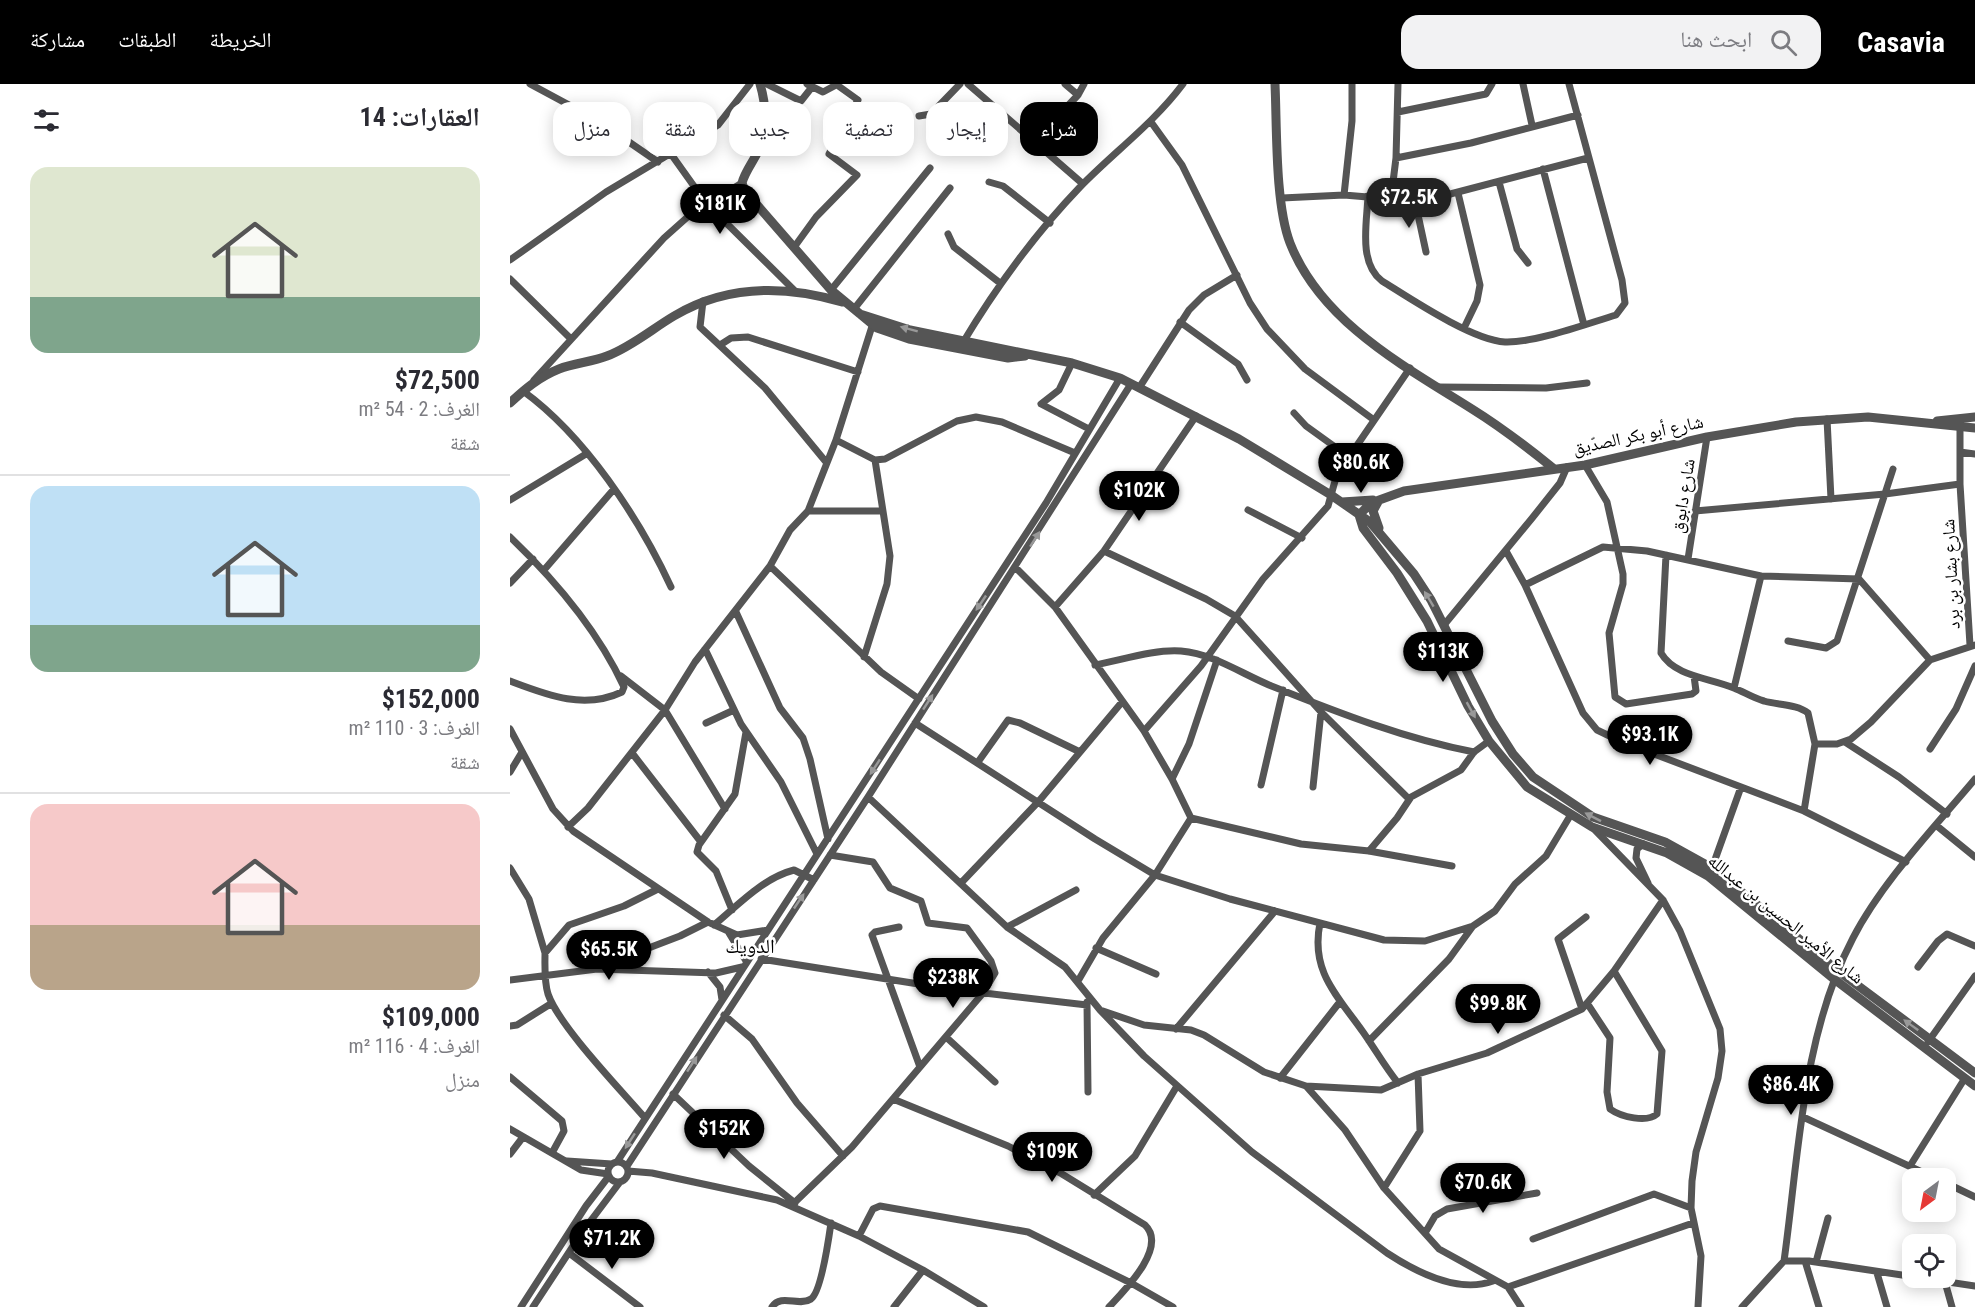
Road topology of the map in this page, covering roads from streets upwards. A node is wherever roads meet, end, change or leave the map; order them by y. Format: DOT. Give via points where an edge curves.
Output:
graph roads {
  1 [pos="530,84"];
  2 [pos="750,84"];
  3 [pos="760,84"];
  4 [pos="767,84"];
  5 [pos="838,84"];
  6 [pos="960,84"];
  7 [pos="968,84"];
  8 [pos="1065,84"];
  9 [pos="1084,84"];
  10 [pos="1183,84"];
  11 [pos="1275,84"];
  12 [pos="1352,84"];
  13 [pos="1398,84"];
  14 [pos="1492,84"];
  15 [pos="1523,84"];
  16 [pos="1569,84"];
  17 [pos="810,86"];
  18 [pos="1078,95"];
  19 [pos="1071,102"];
  20 [pos="1398,112"];
  21 [pos="1578,115"];
  22 [pos="919,116"];
  23 [pos="1151,122"];
  24 [pos="1532,125"];
  25 [pos="717,126"];
  26 [pos="1020,130"];
  27 [pos="668,156"];
  28 [pos="672,156"];
  29 [pos="1050,156"];
  30 [pos="1396,158"];
  31 [pos="1588,158"];
  32 [pos="658,162"];
  33 [pos="930,168"];
  34 [pos="1543,169"];
  35 [pos="989,182"];
  36 [pos="1499,182"];
  37 [pos="742,183"];
  38 [pos="1083,184"];
  39 [pos="950,188"];
  40 [pos="1458,193"];
  41 [pos="1344,195"];
  42 [pos="1368,196"];
  43 [pos="1282,198"];
  44 [pos="1391,198"];
  45 [pos="1415,201"];
  46 [pos="706,203"];
  47 [pos="1050,223"];
  48 [pos="948,234"];
  49 [pos="795,246"];
  50 [pos="1425,252"];
  51 [pos="510,260"];
  52 [pos="1528,263"];
  53 [pos="1237,275"];
  54 [pos="510,279"];
  55 [pos="1000,283"];
  56 [pos="831,290"];
  57 [pos="796,292"];
  58 [pos="703,301"];
  59 [pos="844,303"];
  60 [pos="857,312"];
  61 [pos="874,321"];
  62 [pos="1180,322"];
  63 [pos="1584,325"];
  64 [pos="1464,328"];
  65 [pos="570,338"];
  66 [pos="720,345"];
  67 [pos="961,345"];
  68 [pos="1072,363"];
  69 [pos="1410,368"];
  70 [pos="858,372"];
  71 [pos="1120,378"];
  72 [pos="1247,380"];
  73 [pos="1587,382"];
  74 [pos="531,383"];
  75 [pos="1135,386"];
  76 [pos="1437,387"];
  77 [pos="523,391"];
  78 [pos="510,403"];
  79 [pos="1294,413"];
  80 [pos="1196,416"];
  81 [pos="1975,417"];
  82 [pos="1827,419"];
  83 [pos="1374,420"];
  84 [pos="1960,424"];
  85 [pos="1975,428"];
  86 [pos="1089,429"];
  87 [pos="1707,437"];
  88 [pos="836,440"];
  89 [pos="1960,452"];
  90 [pos="1075,453"];
  91 [pos="586,454"];
  92 [pos="1975,454"];
  93 [pos="1349,457"];
  94 [pos="875,460"];
  95 [pos="826,462"];
  96 [pos="1585,465"];
  97 [pos="1567,467"];
  98 [pos="1553,468"];
  99 [pos="1893,469"];
  100 [pos="1960,484"];
  101 [pos="614,489"];
  102 [pos="1331,495"];
  103 [pos="1885,495"];
  104 [pos="1381,498"];
  105 [pos="1831,499"];
  106 [pos="510,500"];
  107 [pos="1341,502"];
  108 [pos="1248,510"];
  109 [pos="808,511"];
  110 [pos="883,511"];
  111 [pos="1695,511"];
  112 [pos="1359,515"];
  113 [pos="510,537"];
  114 [pos="1302,538"];
  115 [pos="1389,544"];
  116 [pos="1617,547"];
  117 [pos="1104,551"];
  118 [pos="1506,551"];
  119 [pos="1666,555"];
  120 [pos="533,559"];
  121 [pos="1688,560"];
  122 [pos="1975,560"];
  123 [pos="1966,562"];
  124 [pos="770,566"];
  125 [pos="1016,568"];
  126 [pos="544,570"];
  127 [pos="1761,576"];
  128 [pos="1859,579"];
  129 [pos="510,583"];
  130 [pos="993,585"];
  131 [pos="1525,585"];
  132 [pos="671,587"];
  133 [pos="1001,590"];
  134 [pos="1054,607"];
  135 [pos="736,612"];
  136 [pos="1235,616"];
  137 [pos="1444,625"];
  138 [pos="1788,641"];
  139 [pos="1972,645"];
  140 [pos="705,649"];
  141 [pos="1209,656"];
  142 [pos="864,657"];
  143 [pos="1217,660"];
  144 [pos="1930,660"];
  145 [pos="1095,665"];
  146 [pos="1975,666"];
  147 [pos="618,674"];
  148 [pos="1694,675"];
  149 [pos="510,681"];
  150 [pos="1734,688"];
  151 [pos="1283,690"];
  152 [pos="919,699"];
  153 [pos="1310,699"];
  154 [pos="1122,702"];
  155 [pos="665,710"];
  156 [pos="734,710"];
  157 [pos="1321,712"];
  158 [pos="706,723"];
  159 [pos="915,723"];
  160 [pos="510,729"];
  161 [pos="1144,731"];
  162 [pos="746,732"];
  163 [pos="1489,741"];
  164 [pos="1845,742"];
  165 [pos="1815,744"];
  166 [pos="1930,749"];
  167 [pos="522,752"];
  168 [pos="1080,752"];
  169 [pos="1474,752"];
  170 [pos="632,753"];
  171 [pos="978,762"];
  172 [pos="510,772"];
  173 [pos="1172,778"];
  174 [pos="1975,779"];
  175 [pos="1261,784"];
  176 [pos="1313,787"];
  177 [pos="1741,787"];
  178 [pos="1556,793"];
  179 [pos="868,797"];
  180 [pos="1409,799"];
  181 [pos="1039,801"];
  182 [pos="1550,802"];
  183 [pos="724,809"];
  184 [pos="1804,811"];
  185 [pos="1947,814"];
  186 [pos="1570,816"];
  187 [pos="1191,819"];
  188 [pos="1937,826"];
  189 [pos="568,827"];
  190 [pos="1592,827"];
  191 [pos="828,839"];
  192 [pos="701,842"];
  193 [pos="1644,844"];
  194 [pos="1669,849"];
  195 [pos="1369,851"];
  196 [pos="818,854"];
  197 [pos="830,855"];
  198 [pos="1975,856"];
  199 [pos="1906,862"];
  200 [pos="1452,866"];
  201 [pos="510,868"];
  202 [pos="1712,868"];
  203 [pos="804,874"];
  204 [pos="1155,875"];
  205 [pos="814,880"];
  206 [pos="960,883"];
  207 [pos="1648,883"];
  208 [pos="656,890"];
  209 [pos="1076,890"];
  210 [pos="1663,900"];
  211 [pos="732,909"];
  212 [pos="1275,911"];
  213 [pos="1586,917"];
  214 [pos="1320,923"];
  215 [pos="711,924"];
  216 [pos="1473,926"];
  217 [pos="899,927"];
  218 [pos="1007,927"];
  219 [pos="768,930"];
  220 [pos="729,933"];
  221 [pos="1975,946"];
  222 [pos="1096,948"];
  223 [pos="545,953"];
  224 [pos="761,959"];
  225 [pos="744,964"];
  226 [pos="1918,967"];
  227 [pos="597,969"];
  228 [pos="1614,971"];
  229 [pos="708,972"];
  230 [pos="545,974"];
  231 [pos="1156,974"];
  232 [pos="1835,975"];
  233 [pos="1975,976"];
  234 [pos="887,978"];
  235 [pos="510,980"];
  236 [pos="1077,981"];
  237 [pos="983,993"];
  238 [pos="1087,994"];
  239 [pos="722,1000"];
  240 [pos="552,1003"];
  241 [pos="1340,1003"];
  242 [pos="1087,1005"];
  243 [pos="1585,1006"];
  244 [pos="1100,1010"];
  245 [pos="724,1015"];
  246 [pos="709,1022"];
  247 [pos="510,1026"];
  248 [pos="716,1027"];
  249 [pos="1176,1029"];
  250 [pos="946,1037"];
  251 [pos="1930,1039"];
  252 [pos="1369,1041"];
  253 [pos="1924,1048"];
  254 [pos="920,1067"];
  255 [pos="1975,1073"];
  256 [pos="1418,1074"];
  257 [pos="510,1077"];
  258 [pos="1280,1078"];
  259 [pos="1965,1078"];
  260 [pos="995,1082"];
  261 [pos="1398,1083"];
  262 [pos="1178,1086"];
  263 [pos="1306,1086"];
  264 [pos="1975,1086"];
  265 [pos="1088,1092"];
  266 [pos="673,1094"];
  267 [pos="894,1099"];
  268 [pos="1803,1117"];
  269 [pos="645,1118"];
  270 [pos="510,1129"];
  271 [pos="523,1137"];
  272 [pos="552,1153"];
  273 [pos="510,1154"];
  274 [pos="843,1156"];
  275 [pos="567,1161"];
  276 [pos="614,1163"];
  277 [pos="1910,1166"];
  278 [pos="628,1168"];
  279 [pos="1914,1168"];
  280 [pos="609,1175"];
  281 [pos="620,1182"];
  282 [pos="1384,1188"];
  283 [pos="1956,1188"];
  284 [pos="1538,1193"];
  285 [pos="1094,1196"];
  286 [pos="1975,1197"];
  287 [pos="794,1204"];
  288 [pos="1691,1208"];
  289 [pos="1828,1218"];
  290 [pos="831,1223"];
  291 [pos="1693,1223"];
  292 [pos="1425,1233"];
  293 [pos="859,1236"];
  294 [pos="1533,1239"];
  295 [pos="569,1253"];
  296 [pos="1784,1261"];
  297 [pos="1805,1261"];
  298 [pos="1816,1262"];
  299 [pos="923,1270"];
  300 [pos="1877,1273"];
  301 [pos="1902,1276"];
  302 [pos="1493,1281"];
  303 [pos="1131,1283"];
  304 [pos="1956,1283"];
  305 [pos="1975,1286"];
  306 [pos="1508,1287"];
  307 [pos="1947,1288"];
  308 [pos="633,1304"];
  309 [pos="521,1307"];
  310 [pos="533,1307"];
  311 [pos="640,1307"];
  312 [pos="772,1307"];
  313 [pos="894,1307"];
  314 [pos="984,1307"];
  315 [pos="1109,1307"];
  316 [pos="1173,1307"];
  317 [pos="1521,1307"];
  318 [pos="1698,1307"];
  319 [pos="1742,1307"];
  320 [pos="1820,1307"];
  321 [pos="1887,1307"];
  322 [pos="1952,1307"];
  1 -- 32 [label="street" via="597,120"];
  2 -- 25 [label="street"];
  3 -- 37 [label="street" via="764,129 760,147"];
  4 -- 17 [label="street" via="801,101"];
  5 -- 17 [label="street" via="823,92"];
  5 -- 49 [label="street" via="858,100 829,154 857,175 816,217"];
  6 -- 22 [label="street" via="935,110"];
  7 -- 26 [label="street"];
  8 -- 18 [label="street"];
  9 -- 18 [label="street"];
  10 -- 23 [label="street"];
  11 -- 43 [label="street"];
  12 -- 41 [label="street"];
  13 -- 20 [label="street"];
  14 -- 20 [label="street" via="1486,94"];
  15 -- 24 [label="street"];
  16 -- 21 [label="street"];
  18 -- 19 [label="street"];
  20 -- 30 [label="street"];
  21 -- 24 [label="street"];
  21 -- 31 [label="street"];
  23 -- 38 [label="street"];
  23 -- 53 [label="street" via="1182,165"];
  24 -- 30 [label="street" via="1471,143"];
  27 -- 32 [label="street"];
  28 -- 46 [label="street"];
  29 -- 38 [label="street"];
  30 -- 44 [label="street"];
  31 -- 34 [label="street"];
  31 -- 63 [label="street" via="1625,297 1616,315"];
  32 -- 51 [label="street" via="606,192"];
  33 -- 56 [label="street"];
  34 -- 36 [label="street"];
  34 -- 63 [label="street"];
  35 -- 47 [label="street" via="1003,186"];
  36 -- 40 [label="street"];
  36 -- 52 [label="street" via="1517,249"];
  37 -- 46 [label="street"];
  37 -- 49 [label="street, شارع الأمير الحسين بن عبدالله"];
  38 -- 47 [label="street"];
  39 -- 60 [label="street"];
  40 -- 45 [label="street"];
  40 -- 64 [label="street" via="1480,285"];
  41 -- 42 [label="street"];
  41 -- 43 [label="street"];
  42 -- 44 [label="street"];
  42 -- 64 [label="street" via="1366,254 1372,272"];
  43 -- 69 [label="street" via="1290,243 1319,292 1357,330"];
  44 -- 45 [label="street"];
  45 -- 50 [label="street"];
  46 -- 57 [label="street"];
  46 -- 65 [label="street" via="664,238"];
  47 -- 55 [label="street"];
  48 -- 55 [label="street" via="954,247"];
  49 -- 56 [label="street, شارع الأمير الحسين بن عبدالله"];
  53 -- 62 [label="street" via="1204,294"];
  53 -- 83 [label="street" via="1267,329 1287,352"];
  54 -- 65 [label="street"];
  55 -- 67 [label="street"];
  56 -- 59 [label="street, شارع الأمير الحسين بن عبدالله"];
  57 -- 58 [label="street" via="738,293"];
  57 -- 59 [label="street"];
  58 -- 66 [label="street" via="700,327"];
  58 -- 74 [label="street" via="608,356 559,369"];
  59 -- 60 [label="street, شارع الأمير الحسين بن عبدالله"];
  60 -- 61 [label="street, شارع الأمير الحسين بن عبدالله"];
  61 -- 67 [label="street, شارع الأمير الحسين بن عبدالله"];
  61 -- 70 [label="street"];
  62 -- 72 [label="street" via="1238,364"];
  62 -- 75 [label="street"];
  63 -- 64 [label="street" via="1506,342"];
  65 -- 74 [label="street"];
  66 -- 70 [label="street" via="731,338 748,337"];
  66 -- 95 [label="street" via="765,388"];
  67 -- 68 [label="street, شارع الأمير الحسين بن عبدالله" via="1010,349 1027,356"];
  68 -- 71 [label="street, شارع الأمير الحسين بن عبدالله"];
  68 -- 86 [label="street" via="1059,390 1041,404"];
  69 -- 76 [label="street"];
  69 -- 83 [label="street"];
  70 -- 88 [label="street"];
  71 -- 75 [label="street, شارع الأمير الحسين بن عبدالله"];
  71 -- 86 [label="street"];
  73 -- 76 [label="street" via="1546,388"];
  74 -- 77 [label="street"];
  75 -- 80 [label="street, شارع الأمير الحسين بن عبدالله"];
  125 -- 75 [label="street, one-way"];
  76 -- 98 [label="street" via="1500,427"];
  77 -- 78 [label="street"];
  77 -- 91 [label="street" via="548,409"];
  79 -- 93 [label="street"];
  80 -- 102 [label="street, شارع الأمير الحسين بن عبدالله"];
  80 -- 117 [label="street"];
  81 -- 84 [label="street, شارع أبو بكر الصدّيق"];
  82 -- 84 [label="street, شارع أبو بكر الصدّيق" via="1868,417"];
  82 -- 87 [label="street, شارع أبو بكر الصدّيق"];
  82 -- 105 [label="street"];
  83 -- 93 [label="street"];
  84 -- 85 [label="street, شارع أبو بكر الصدّيق"];
  84 -- 89 [label="street, شارع بشار بن برد"];
  86 -- 90 [label="street"];
  87 -- 96 [label="street, شارع أبو بكر الصدّيق"];
  87 -- 111 [label="street, شارع دابوق"];
  88 -- 94 [label="street"];
  88 -- 95 [label="street"];
  89 -- 92 [label="street"];
  89 -- 100 [label="street, شارع بشار بن برد"];
  90 -- 94 [label="street" via="1002,422 976,417 957,421 900,452"];
  90 -- 130 [label="street"];
  91 -- 101 [label="street"];
  91 -- 106 [label="street"];
  93 -- 102 [label="street"];
  94 -- 110 [label="street"];
  95 -- 109 [label="street"];
  96 -- 97 [label="street, شارع أبو بكر الصدّيق"];
  96 -- 116 [label="street" via="1607,502"];
  97 -- 98 [label="street, شارع أبو بكر الصدّيق"];
  97 -- 118 [label="street" via="1560,483"];
  98 -- 104 [label="street, شارع أبو بكر الصدّيق"];
  99 -- 103 [label="street"];
  100 -- 103 [label="street"];
  100 -- 123 [label="street, شارع بشار بن برد"];
  101 -- 126 [label="street"];
  101 -- 132 [label="street" via="654,551"];
  102 -- 107 [label="street, شارع الأمير الحسين بن عبدالله"];
  102 -- 114 [label="street" via="1328,506"];
  103 -- 105 [label="street"];
  103 -- 128 [label="street"];
  104 -- 107 [label="street" via="1363,503"];
  104 -- 112 [label="street, شارع أبو بكر الصدّيق"];
  104 -- 115 [label="street" via="1374,507 1374,516"];
  105 -- 111 [label="street"];
  107 -- 112 [label="street, شارع الأمير الحسين بن عبدالله"];
  108 -- 114 [label="street"];
  109 -- 110 [label="street"];
  109 -- 124 [label="street" via="790,530"];
  110 -- 142 [label="street" via="890,556 886,585"];
  111 -- 121 [label="street, شارع دابوق"];
  112 -- 115 [label="street, شارع الأمير الحسين بن عبدالله"];
  112 -- 163 [label="street, شارع الأمير الحسين بن عبدالله, one-way" via="1363,528 1397,573 1439,641 1468,706"];
  113 -- 120 [label="street"];
  114 -- 136 [label="street"];
  137 -- 115 [label="street, شارع الأمير الحسين بن عبدالله, one-way"];
  116 -- 119 [label="street"];
  116 -- 131 [label="street" via="1592,550"];
  116 -- 148 [label="street" via="1623,584 1609,633 1617,700 1631,704 1692,694 1696,691"];
  117 -- 134 [label="street"];
  117 -- 136 [label="street"];
  118 -- 131 [label="street"];
  118 -- 137 [label="street"];
  119 -- 121 [label="street"];
  119 -- 148 [label="street" via="1661,653 1669,663"];
  120 -- 126 [label="street"];
  120 -- 129 [label="street"];
  121 -- 127 [label="street"];
  122 -- 123 [label="street"];
  123 -- 139 [label="street, شارع بشار بن برد"];
  124 -- 135 [label="street"];
  124 -- 142 [label="street"];
  125 -- 133 [label="street"];
  125 -- 134 [label="street"];
  126 -- 147 [label="street"];
  127 -- 128 [label="street"];
  127 -- 150 [label="street"];
  128 -- 138 [label="street" via="1835,644 1826,648"];
  128 -- 144 [label="street"];
  130 -- 133 [label="street"];
  130 -- 152 [label="street, one-way"];
  131 -- 177 [label="street" via="1590,723 1620,741"];
  159 -- 133 [label="street, one-way"];
  134 -- 145 [label="street"];
  135 -- 140 [label="street"];
  135 -- 191 [label="street" via="780,708 803,738"];
  136 -- 141 [label="street"];
  136 -- 153 [label="street"];
  137 -- 178 [label="street, شارع الأمير الحسين بن عبدالله" via="1492,721 1513,753 1533,777"];
  139 -- 144 [label="street, شارع بشار بن برد"];
  140 -- 155 [label="street"];
  140 -- 156 [label="street"];
  141 -- 143 [label="street"];
  141 -- 145 [label="street" via="1171,651"];
  141 -- 161 [label="street"];
  142 -- 152 [label="street"];
  143 -- 151 [label="street"];
  143 -- 173 [label="street" via="1189,744"];
  144 -- 164 [label="street, شارع بشار بن برد" via="1871,722"];
  145 -- 154 [label="street"];
  146 -- 166 [label="street" via="1956,709"];
  147 -- 149 [label="street" via="624,687 622,692 583,702"];
  147 -- 155 [label="street"];
  148 -- 150 [label="street"];
  150 -- 165 [label="street" via="1761,700 1806,711"];
  151 -- 153 [label="street"];
  151 -- 175 [label="street"];
  152 -- 191 [label="street, one-way"];
  153 -- 157 [label="street"];
  153 -- 169 [label="street" via="1423,741"];
  154 -- 161 [label="street"];
  154 -- 168 [label="street"];
  155 -- 170 [label="street"];
  155 -- 183 [label="street"];
  156 -- 158 [label="street"];
  156 -- 162 [label="street"];
  157 -- 176 [label="street"];
  157 -- 180 [label="street"];
  159 -- 171 [label="street"];
  159 -- 179 [label="street"];
  160 -- 167 [label="street"];
  161 -- 173 [label="street"];
  162 -- 183 [label="street" via="736,791"];
  162 -- 196 [label="street" via="781,782"];
  163 -- 169 [label="street"];
  163 -- 182 [label="street, شارع الأمير الحسين بن عبدالله" via="1514,774"];
  164 -- 165 [label="street"];
  164 -- 185 [label="street"];
  165 -- 184 [label="street"];
  167 -- 172 [label="street"];
  167 -- 189 [label="street" via="553,809"];
  168 -- 171 [label="street" via="1008,720"];
  168 -- 181 [label="street"];
  169 -- 180 [label="street" via="1461,770"];
  170 -- 189 [label="street"];
  170 -- 192 [label="street"];
  171 -- 181 [label="street"];
  173 -- 187 [label="street"];
  174 -- 185 [label="street"];
  177 -- 184 [label="street"];
  177 -- 202 [label="street"];
  178 -- 182 [label="street"];
  194 -- 178 [label="street, شارع الأمير الحسين بن عبدالله, one-way" via="1604,822"];
  179 -- 197 [label="street"];
  179 -- 206 [label="street"];
  180 -- 195 [label="street"];
  181 -- 204 [label="street"];
  181 -- 206 [label="street"];
  182 -- 186 [label="street, شارع الأمير الحسين بن عبدالله"];
  183 -- 192 [label="street"];
  184 -- 199 [label="street"];
  185 -- 188 [label="street"];
  186 -- 190 [label="street, شارع الأمير الحسين بن عبدالله"];
  186 -- 216 [label="street" via="1546,856 1515,885 1495,911"];
  187 -- 195 [label="street" via="1301,844"];
  187 -- 204 [label="street"];
  188 -- 198 [label="street"];
  188 -- 199 [label="street"];
  189 -- 208 [label="street"];
  190 -- 193 [label="street, شارع الأمير الحسين بن عبدالله"];
  190 -- 207 [label="street"];
  191 -- 196 [label="street"];
  192 -- 211 [label="street" via="697,854 716,871"];
  193 -- 194 [label="street, شارع الأمير الحسين بن عبدالله"];
  193 -- 207 [label="street" via="1637,849 1636,856"];
  194 -- 202 [label="street, شارع الأمير الحسين بن عبدالله"];
  194 -- 232 [label="street, شارع الأمير الحسين بن عبدالله"];
  195 -- 200 [label="street"];
  196 -- 203 [label="street"];
  197 -- 205 [label="street"];
  197 -- 237 [label="street" via="873,862 890,888 921,901 928,923 967,928 994,967"];
  199 -- 232 [label="street" via="1854,935"];
  201 -- 223 [label="street" via="529,899"];
  202 -- 232 [label="street, شارع الأمير الحسين بن عبدالله"];
  203 -- 205 [label="street"];
  203 -- 211 [label="street" via="792,870 778,876"];
  203 -- 219 [label="street"];
  204 -- 212 [label="street"];
  204 -- 222 [label="street"];
  224 -- 205 [label="street, one-way"];
  206 -- 218 [label="street"];
  207 -- 210 [label="street"];
  208 -- 215 [label="street"];
  208 -- 223 [label="street" via="569,925"];
  209 -- 218 [label="street"];
  210 -- 228 [label="street"];
  210 -- 288 [label="street" via="1680,931 1720,1029 1718,1078 1696,1152"];
  211 -- 215 [label="street"];
  212 -- 214 [label="street"];
  212 -- 249 [label="street"];
  213 -- 243 [label="street" via="1558,939"];
  214 -- 216 [label="street" via="1394,942 1435,939"];
  214 -- 241 [label="street" via="1318,956"];
  215 -- 220 [label="street"];
  215 -- 227 [label="street"];
  216 -- 252 [label="street" via="1449,959"];
  217 -- 234 [label="street" via="872,935"];
  218 -- 236 [label="street" via="1056,960"];
  219 -- 220 [label="street" via="746,936"];
  219 -- 225 [label="street"];
  220 -- 225 [label="street"];
  221 -- 226 [label="street" via="1947,934"];
  222 -- 231 [label="street"];
  222 -- 236 [label="street"];
  223 -- 230 [label="street"];
  224 -- 234 [label="street"];
  224 -- 245 [label="street"];
  225 -- 229 [label="street" via="725,972"];
  225 -- 239 [label="street"];
  227 -- 229 [label="street"];
  227 -- 230 [label="street"];
  228 -- 243 [label="street"];
  228 -- 243 [label="street" via="1662,1052 1657,1114 1653,1117 1610,1109 1610,1038"];
  229 -- 239 [label="street" via="720,987"];
  230 -- 235 [label="street"];
  230 -- 240 [label="street"];
  251 -- 232 [label="street, شارع الأمير الحسين بن عبدالله, one-way"];
  232 -- 253 [label="street, شارع الأمير الحسين بن عبدالله"];
  232 -- 268 [label="street" via="1818,1031"];
  233 -- 251 [label="street"];
  234 -- 237 [label="street"];
  234 -- 254 [label="street"];
  236 -- 238 [label="street"];
  237 -- 242 [label="street"];
  237 -- 250 [label="street"];
  238 -- 242 [label="street"];
  238 -- 244 [label="street"];
  239 -- 246 [label="street"];
  240 -- 247 [label="street"];
  240 -- 269 [label="street"];
  241 -- 252 [label="street"];
  241 -- 258 [label="street"];
  242 -- 265 [label="street"];
  243 -- 256 [label="street" via="1487,1053"];
  244 -- 249 [label="street" via="1143,1025"];
  244 -- 262 [label="street"];
  245 -- 248 [label="street"];
  245 -- 274 [label="street" via="752,1039 797,1103"];
  246 -- 248 [label="street"];
  246 -- 269 [label="street"];
  266 -- 248 [label="street, one-way"];
  249 -- 258 [label="street" via="1204,1035"];
  250 -- 254 [label="street"];
  250 -- 260 [label="street"];
  251 -- 253 [label="street"];
  251 -- 255 [label="street, شارع الأمير الحسين بن عبدالله"];
  252 -- 261 [label="street"];
  253 -- 259 [label="street, شارع الأمير الحسين بن عبدالله"];
  254 -- 267 [label="street"];
  256 -- 261 [label="street"];
  256 -- 282 [label="street" via="1420,1131"];
  257 -- 272 [label="street" via="564,1125"];
  258 -- 263 [label="street"];
  259 -- 264 [label="street, شارع الأمير الحسين بن عبدالله"];
  259 -- 277 [label="street"];
  261 -- 263 [label="street" via="1376,1091"];
  262 -- 285 [label="street" via="1135,1156"];
  262 -- 302 [label="street" via="1271,1168 1411,1268 1457,1283"];
  263 -- 282 [label="street" via="1346,1130"];
  266 -- 278 [label="street"];
  266 -- 287 [label="street"];
  267 -- 274 [label="street"];
  267 -- 285 [label="street" via="990,1137 1062,1174"];
  268 -- 277 [label="street"];
  268 -- 296 [label="street"];
  269 -- 276 [label="street, one-way"];
  270 -- 271 [label="street"];
  271 -- 272 [label="street"];
  271 -- 273 [label="street"];
  272 -- 275 [label="street"];
  274 -- 287 [label="street"];
  275 -- 276 [label="street"];
  275 -- 280 [label="street" via="588,1173"];
  276 -- 278 [label="street"];
  276 -- 280 [label="street"];
  277 -- 279 [label="street"];
  278 -- 281 [label="street" via="626,1178"];
  278 -- 287 [label="street"];
  280 -- 281 [label="street"];
  280 -- 309 [label="street"];
  281 -- 295 [label="street"];
  282 -- 292 [label="street"];
  283 -- 286 [label="street"];
  284 -- 292 [label="street" via="1447,1209 1435,1216"];
  285 -- 303 [label="street" via="1149,1229 1152,1248"];
  287 -- 290 [label="street"];
  288 -- 291 [label="street"];
  288 -- 294 [label="street" via="1654,1194"];
  289 -- 298 [label="street"];
  290 -- 293 [label="street"];
  290 -- 312 [label="street" via="826,1259 814,1296 807,1301 780,1301"];
  291 -- 306 [label="street"];
  291 -- 318 [label="street" via="1701,1256"];
  292 -- 302 [label="street" via="1439,1249"];
  293 -- 299 [label="street"];
  293 -- 303 [label="street" via="873,1209 880,1206 1016,1228"];
  295 -- 308 [label="street"];
  295 -- 310 [label="street"];
  296 -- 297 [label="street"];
  296 -- 319 [label="street"];
  297 -- 298 [label="street"];
  297 -- 320 [label="street"];
  298 -- 300 [label="street"];
  299 -- 313 [label="street"];
  299 -- 314 [label="street"];
  300 -- 301 [label="street"];
  300 -- 321 [label="street"];
  302 -- 306 [label="street"];
  303 -- 315 [label="street"];
  303 -- 316 [label="street"];
  304 -- 305 [label="street"];
  306 -- 317 [label="street"];
  307 -- 322 [label="street"];
  308 -- 311 [label="street"];
}
